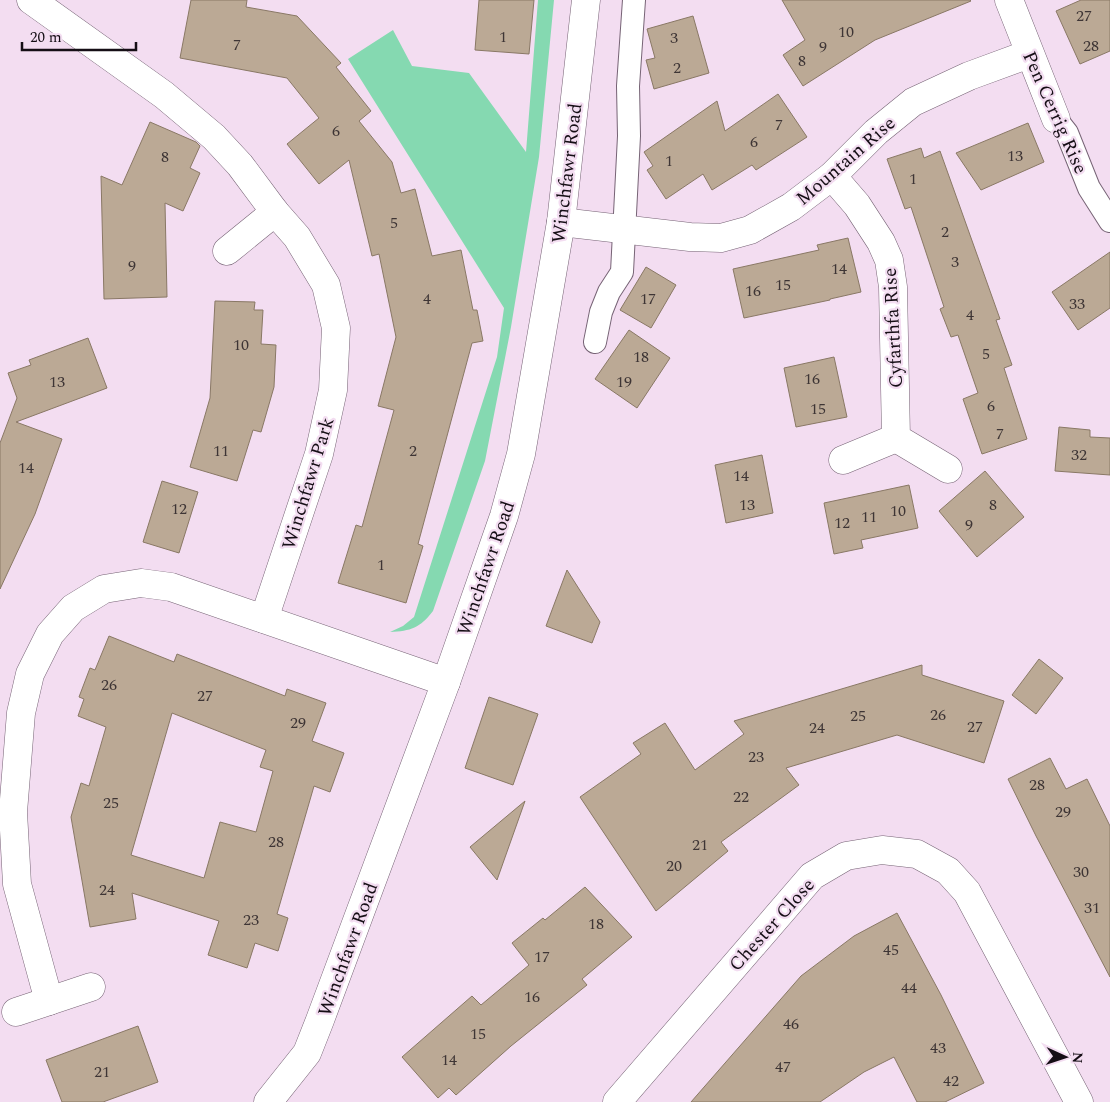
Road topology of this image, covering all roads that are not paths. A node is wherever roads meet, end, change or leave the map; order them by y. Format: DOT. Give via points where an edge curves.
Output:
graph roads {
  1 [pos="31,0"];
  2 [pos="586,0"];
  3 [pos="634,0"];
  4 [pos="1009,0"];
  5 [pos="1029,54"];
  6 [pos="1056,119"];
  7 [pos="832,176"];
  8 [pos="276,212"];
  9 [pos="1110,221"];
  10 [pos="561,222"];
  11 [pos="624,229"];
  12 [pos="227,251"];
  13 [pos="594,342"];
  14 [pos="896,438"];
  15 [pos="843,460"];
  16 [pos="948,469"];
  17 [pos="264,619"];
  18 [pos="446,682"];
  19 [pos="91,987"];
  20 [pos="49,1001"];
  21 [pos="16,1012"];
  22 [pos="268,1102"];
  23 [pos="617,1102"];
  24 [pos="1079,1102"];
  1 -- 8 [label="street, Winchfawr Park" via="164,95 214,137"];
  2 -- 10 [label="street, Winchfawr Road"];
  3 -- 11 [label="lane"];
  4 -- 5 [label="street, Pen Cerrig Rise"];
  5 -- 6 [label="street, Pen Cerrig Rise"];
  5 -- 7 [label="street, Mountain Rise" via="969,76 913,102 876,132"];
  6 -- 9 [label="lane, Pen Cerrig Rise" via="1067,133 1089,188"];
  7 -- 11 [label="street, Mountain Rise" via="791,207 750,230 721,238"];
  7 -- 14 [label="street, Cyfarthfa Rise" via="857,205 881,242 888,260 894,287"];
  8 -- 12 [label="street"];
  8 -- 17 [label="street, Winchfawr Park" via="297,237 326,285 336,328 333,390 319,454"];
  10 -- 11 [label="street, Mountain Rise"];
  10 -- 18 [label="street, Winchfawr Road" via="521,454 504,516"];
  11 -- 13 [label="lane" via="622,272 601,312"];
  14 -- 15 [label="street"];
  14 -- 16 [label="street"];
  17 -- 18 [label="street"];
  17 -- 20 [label="street" via="170,587 141,583 104,589 73,608 50,634 30,674 21,713 13,812 18,884"];
  18 -- 22 [label="street, Winchfawr Road" via="317,1028 306,1053"];
  19 -- 20 [label="street"];
  20 -- 21 [label="street"];
  23 -- 24 [label="street, Chester Close" via="812,876 846,856 882,850 917,854 948,871 968,892"];
}
